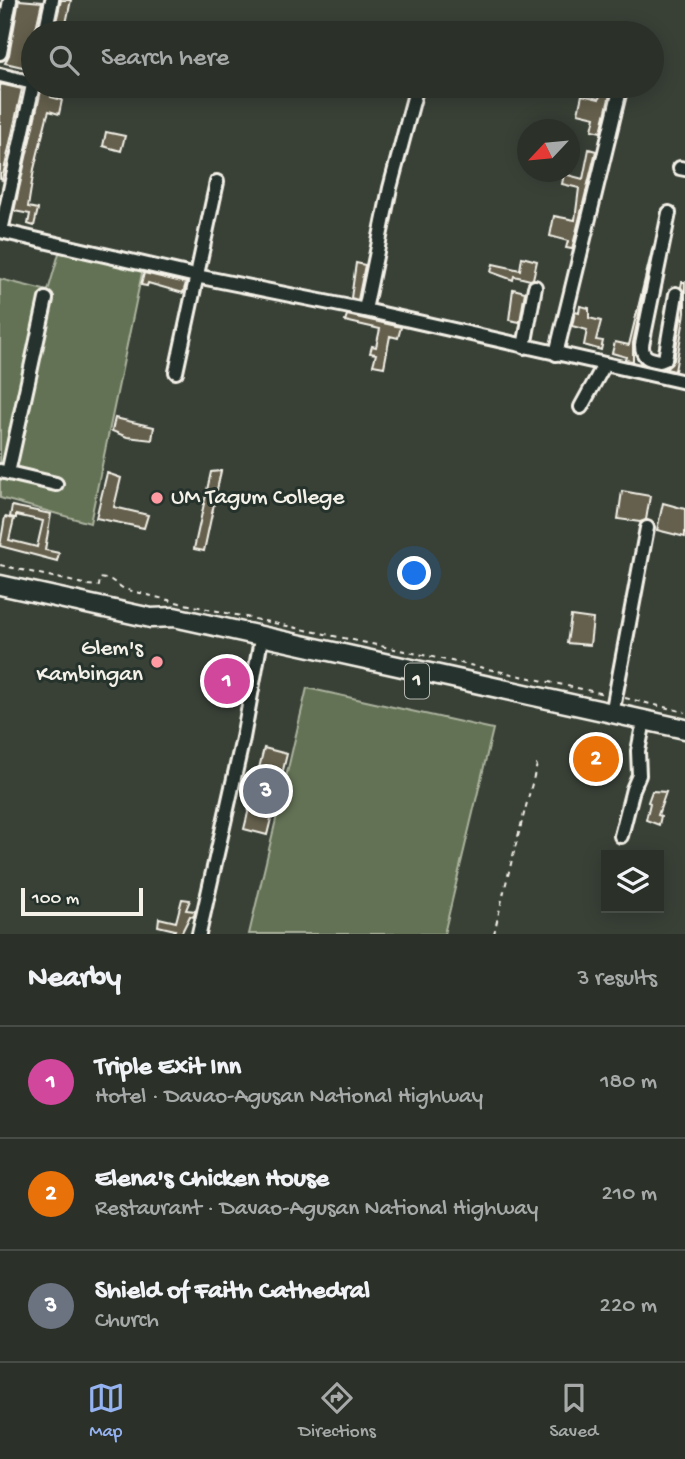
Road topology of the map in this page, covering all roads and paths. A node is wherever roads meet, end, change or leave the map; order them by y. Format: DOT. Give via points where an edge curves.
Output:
graph roads {
  1 [pos="10,0"];
  2 [pos="52,0"];
  3 [pos="47,21"];
  4 [pos="0,53"];
  5 [pos="0,75"];
  6 [pos="21,81"];
  7 [pos="30,98"];
  8 [pos="413,98"];
  9 [pos="618,98"];
  10 [pos="217,181"];
  11 [pos="669,213"];
  12 [pos="1,231"];
  13 [pos="196,276"];
  14 [pos="535,287"];
  15 [pos="676,294"];
  16 [pos="46,299"];
  17 [pos="365,310"];
  18 [pos="524,347"];
  19 [pos="556,354"];
  20 [pos="651,359"];
  21 [pos="604,365"];
  22 [pos="176,372"];
  23 [pos="648,374"];
  24 [pos="685,382"];
  25 [pos="581,407"];
  26 [pos="4,472"];
  27 [pos="56,484"];
  28 [pos="647,528"];
  29 [pos="0,565"];
  30 [pos="0,585"];
  31 [pos="151,618"];
  32 [pos="260,645"];
  33 [pos="293,647"];
  34 [pos="616,696"];
  35 [pos="685,712"];
  36 [pos="612,714"];
  37 [pos="643,726"];
  38 [pos="685,729"];
  39 [pos="685,740"];
  40 [pos="538,761"];
  41 [pos="621,836"];
  42 [pos="199,934"];
  43 [pos="494,934"];
  1 -- 4 [label="street"];
  2 -- 3 [label="street"];
  5 -- 6 [label="street"];
  7 -- 12 [label="street"];
  8 -- 17 [label="street"];
  9 -- 19 [label="street"];
  10 -- 13 [label="street"];
  11 -- 20 [label="street" via="642,345 643,355"];
  12 -- 13 [label="street"];
  13 -- 17 [label="street"];
  13 -- 22 [label="street"];
  14 -- 18 [label="street"];
  15 -- 20 [label="street" via="665,359"];
  16 -- 26 [label="street"];
  17 -- 18 [label="street"];
  18 -- 19 [label="street"];
  19 -- 21 [label="street"];
  20 -- 23 [label="street"];
  21 -- 23 [label="street"];
  21 -- 25 [label="street"];
  23 -- 24 [label="street"];
  26 -- 27 [label="street"];
  28 -- 34 [label="street"];
  29 -- 34 [label="path" via="88,585 99,586 100,578 111,580 124,589 180,603"];
  30 -- 31 [label="highway, 1"];
  31 -- 32 [label="highway, 1" via="173,628"];
  31 -- 33 [label="highway, 1" via="174,617"];
  32 -- 33 [label="highway, 1"];
  32 -- 42 [label="street"];
  33 -- 36 [label="highway, 1"];
  33 -- 37 [label="highway, 1"];
  34 -- 35 [label="path"];
  34 -- 36 [label="street"];
  36 -- 37 [label="highway, 1"];
  37 -- 38 [label="highway, 1"];
  37 -- 39 [label="highway, 1"];
  37 -- 41 [label="street" via="639,775"];
  40 -- 43 [label="path"];
}
